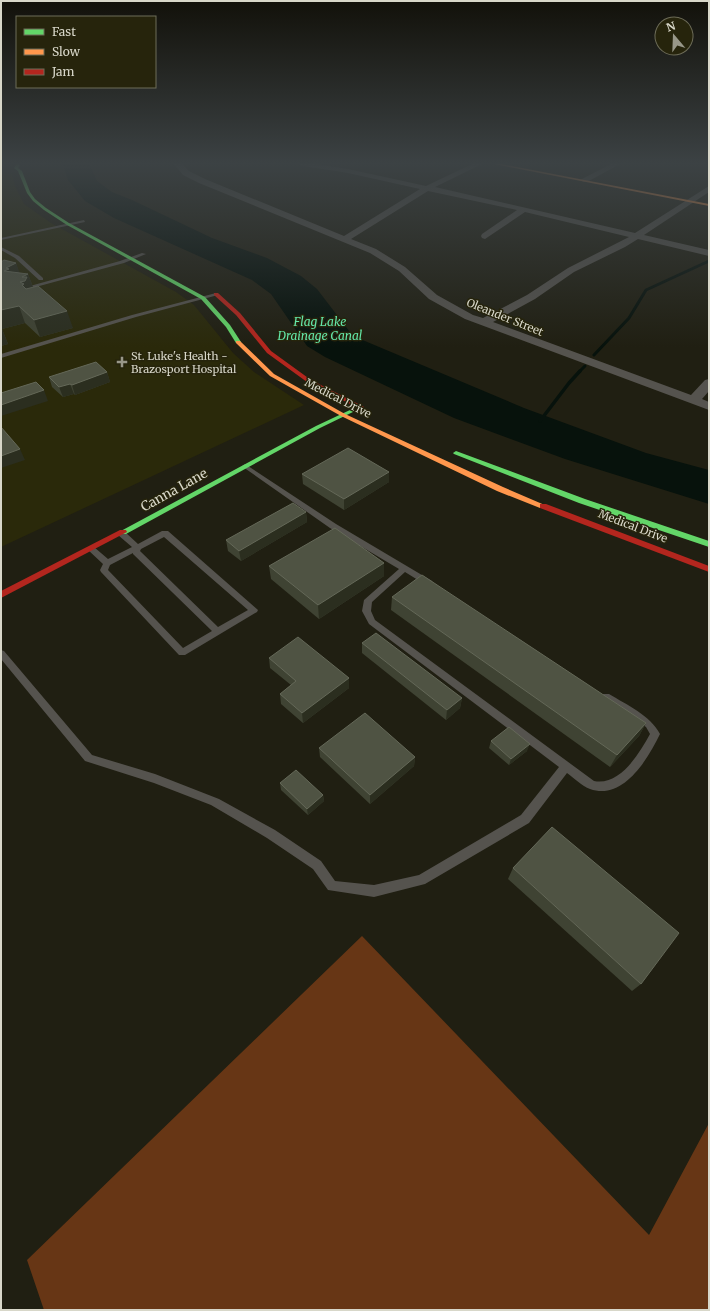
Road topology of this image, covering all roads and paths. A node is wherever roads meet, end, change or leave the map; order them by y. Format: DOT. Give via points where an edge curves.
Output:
graph roads {
  1 [pos="62,225"];
  2 [pos="70,225"];
  3 [pos="311,225"];
  4 [pos="367,225"];
  5 [pos="501,225"];
  6 [pos="594,225"];
  7 [pos="652,225"];
  8 [pos="636,235"];
  9 [pos="485,236"];
  10 [pos="2,238"];
  11 [pos="345,239"];
  12 [pos="7,243"];
  13 [pos="11,246"];
  14 [pos="130,247"];
  15 [pos="1,248"];
  16 [pos="709,253"];
  17 [pos="147,256"];
  18 [pos="16,258"];
  19 [pos="130,258"];
  20 [pos="43,280"];
  21 [pos="17,284"];
  22 [pos="205,288"];
  23 [pos="216,294"];
  24 [pos="203,298"];
  25 [pos="483,323"];
  26 [pos="1,356"];
  27 [pos="709,383"];
  28 [pos="694,400"];
  29 [pos="709,406"];
  30 [pos="364,409"];
  31 [pos="343,415"];
  32 [pos="450,451"];
  33 [pos="245,466"];
  34 [pos="121,533"];
  35 [pos="709,544"];
  36 [pos="137,547"];
  37 [pos="91,549"];
  38 [pos="107,563"];
  39 [pos="405,568"];
  40 [pos="709,569"];
  41 [pos="438,589"];
  42 [pos="1,595"];
  43 [pos="218,632"];
  44 [pos="1,653"];
  45 [pos="596,691"];
  46 [pos="566,766"];
  1 -- 10 [label="lane"];
  2 -- 19 [label="street, Medical Drive"];
  3 -- 11 [label="street, Oleander Street"];
  4 -- 11 [label="street"];
  5 -- 9 [label="street"];
  6 -- 8 [label="street"];
  7 -- 8 [label="street"];
  8 -- 16 [label="street"];
  8 -- 25 [label="street" via="622,245 571,270 531,297"];
  10 -- 12 [label="lane"];
  11 -- 25 [label="street, Oleander Street" via="391,261 433,297"];
  13 -- 18 [label="lane"];
  14 -- 17 [label="street"];
  15 -- 18 [label="lane"];
  17 -- 19 [label="lane"];
  18 -- 20 [label="lane"];
  19 -- 20 [label="lane"];
  19 -- 24 [label="street, Medical Drive"];
  20 -- 21 [label="lane" via="30,287"];
  22 -- 23 [label="street, Medical Drive"];
  23 -- 24 [label="lane"];
  23 -- 30 [label="street, Medical Drive" via="238,314 269,352 309,381"];
  24 -- 26 [label="lane"];
  24 -- 31 [label="street, Medical Drive" via="228,326 240,346 256,362 293,388"];
  25 -- 28 [label="street, Oleander Street"];
  27 -- 28 [label="street"];
  28 -- 29 [label="street, Oleander Street"];
  30 -- 31 [label="street, Canna Lane"];
  31 -- 33 [label="street, Canna Lane"];
  31 -- 40 [label="street, Medical Drive" via="500,489"];
  32 -- 35 [label="street, Medical Drive" via="498,471"];
  33 -- 34 [label="street, Canna Lane"];
  33 -- 39 [label="lane" via="333,526"];
  34 -- 36 [label="lane"];
  34 -- 37 [label="street, Canna Lane"];
  36 -- 38 [label="lane"];
  36 -- 43 [label="lane" via="136,552"];
  36 -- 43 [label="lane" via="165,533 254,610"];
  37 -- 38 [label="lane"];
  37 -- 42 [label="street, Canna Lane"];
  38 -- 43 [label="lane" via="104,570 182,653"];
  39 -- 41 [label="lane"];
  39 -- 46 [label="lane" via="368,600 365,607 372,622"];
  44 -- 46 [label="lane" via="89,758 215,802 318,865 332,886 374,891 421,880 525,819"];
  45 -- 46 [label="lane" via="649,724 655,734 625,776 616,783 603,787 591,785"];
}
